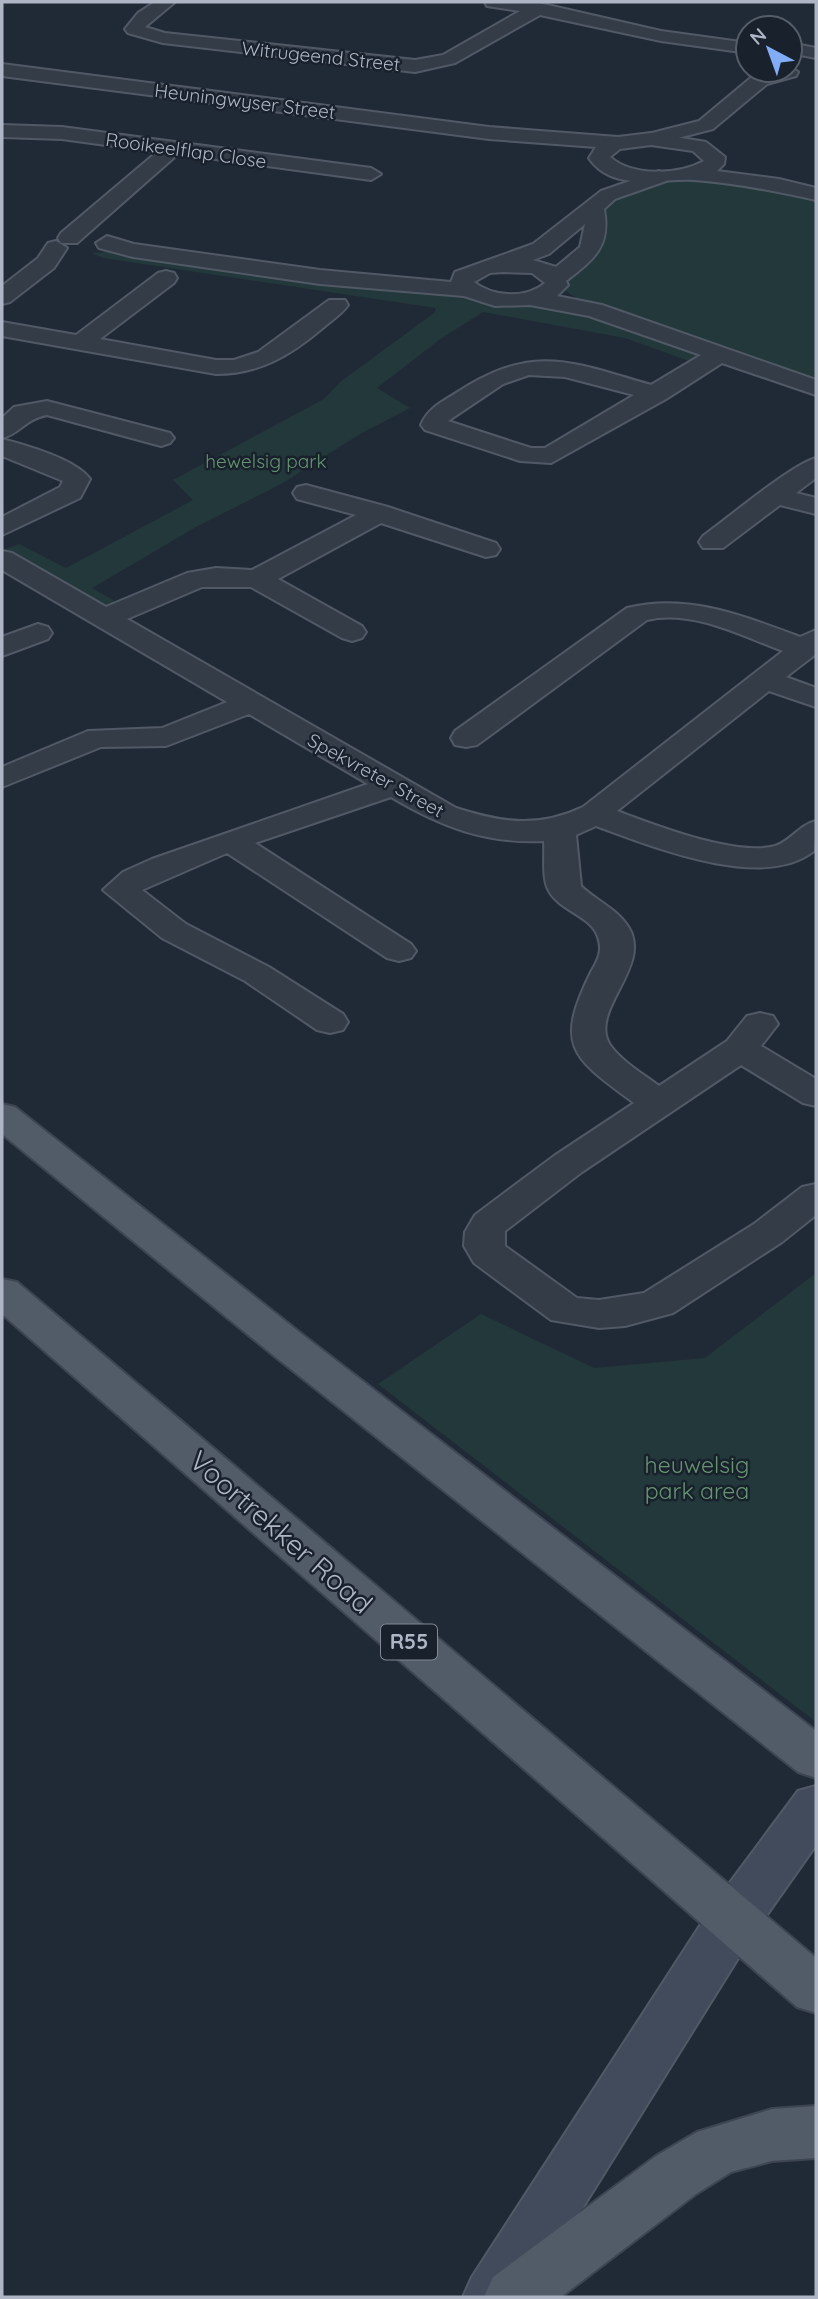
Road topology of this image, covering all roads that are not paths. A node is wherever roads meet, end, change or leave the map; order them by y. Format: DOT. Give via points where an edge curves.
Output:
graph roads {
  1 [pos="166,2"];
  2 [pos="493,2"];
  3 [pos="539,8"];
  4 [pos="734,58"];
  5 [pos="2,70"];
  6 [pos="742,84"];
  7 [pos="706,125"];
  8 [pos="2,131"];
  9 [pos="489,132"];
  10 [pos="651,139"];
  11 [pos="620,143"];
  12 [pos="173,148"];
  13 [pos="710,154"];
  14 [pos="606,163"];
  15 [pos="371,174"];
  16 [pos="693,174"];
  17 [pos="659,177"];
  18 [pos="779,185"];
  19 [pos="816,194"];
  20 [pos="600,202"];
  21 [pos="80,247"];
  22 [pos="541,249"];
  23 [pos="503,265"];
  24 [pos="166,278"];
  25 [pos="555,280"];
  26 [pos="470,281"];
  27 [pos="2,298"];
  28 [pos="527,298"];
  29 [pos="337,305"];
  30 [pos="594,310"];
  31 [pos="2,329"];
  32 [pos="80,343"];
  33 [pos="720,354"];
  34 [pos="816,388"];
  35 [pos="657,394"];
  36 [pos="2,431"];
  37 [pos="161,438"];
  38 [pos="2,447"];
  39 [pos="816,466"];
  40 [pos="306,493"];
  41 [pos="774,495"];
  42 [pos="816,506"];
  43 [pos="379,513"];
  44 [pos="2,527"];
  45 [pos="713,542"];
  46 [pos="486,549"];
  47 [pos="2,559"];
  48 [pos="257,579"];
  49 [pos="106,618"];
  50 [pos="352,632"];
  51 [pos="38,633"];
  52 [pos="810,644"];
  53 [pos="2,646"];
  54 [pos="766,680"];
  55 [pos="816,698"];
  56 [pos="251,704"];
  57 [pos="466,738"];
  58 [pos="2,778"];
  59 [pos="392,786"];
  60 [pos="594,814"];
  61 [pos="559,829"];
  62 [pos="816,831"];
  63 [pos="232,842"];
  64 [pos="398,951"];
  65 [pos="330,1022"];
  66 [pos="816,1096"];
  67 [pos="658,1103"];
  68 [pos="2,1115"];
  69 [pos="816,1196"];
  70 [pos="2,1292"];
  71 [pos="816,1758"];
  72 [pos="816,1806"];
  73 [pos="733,1920"];
  74 [pos="816,1990"];
  75 [pos="816,2132"];
  76 [pos="493,2297"];
  77 [pos="514,2297"];
  1 -- 3 [label="street, Witrugeend Street" via="134,29 163,38 415,66 449,59"];
  2 -- 3 [label="street"];
  3 -- 4 [label="street" via="599,21 636,42 687,45"];
  5 -- 9 [label="street, Heuningwyser Street"];
  6 -- 7 [label="street"];
  7 -- 10 [label="street"];
  7 -- 13 [label="street"];
  8 -- 12 [label="street, Rooikeelflap Close" via="62,133"];
  9 -- 11 [label="street, Heuningwyser Street"];
  9 -- 14 [label="street, Heuningwyser Street" via="546,143"];
  10 -- 11 [label="street, Heuningwyser Street"];
  10 -- 13 [label="street" via="681,141"];
  11 -- 14 [label="street" via="601,152"];
  12 -- 15 [label="street, Rooikeelflap Close"];
  12 -- 21 [label="street"];
  13 -- 16 [label="street" via="708,169"];
  13 -- 18 [label="street"];
  14 -- 17 [label="street, Heuningwyser Street"];
  14 -- 20 [label="street"];
  16 -- 17 [label="street"];
  16 -- 18 [label="street"];
  17 -- 20 [label="street"];
  18 -- 19 [label="street"];
  20 -- 22 [label="street"];
  20 -- 25 [label="street" via="591,250"];
  21 -- 26 [label="street" via="133,250 320,277"];
  21 -- 27 [label="street"];
  22 -- 23 [label="street"];
  22 -- 25 [label="street"];
  23 -- 25 [label="street" via="536,268"];
  23 -- 26 [label="street"];
  24 -- 32 [label="street"];
  25 -- 28 [label="street" via="544,294"];
  25 -- 30 [label="street"];
  26 -- 28 [label="street" via="493,298"];
  28 -- 30 [label="street"];
  29 -- 32 [label="street" via="264,360 240,368"];
  30 -- 33 [label="street"];
  31 -- 32 [label="street"];
  33 -- 34 [label="street"];
  33 -- 35 [label="street"];
  35 -- 35 [label="street" via="543,457 434,425 440,414 483,386 510,371 529,367 553,368"];
  36 -- 37 [label="street" via="23,412 47,408"];
  38 -- 44 [label="street" via="65,470 77,479 71,492"];
  39 -- 41 [label="street"];
  40 -- 43 [label="street"];
  41 -- 42 [label="street"];
  41 -- 45 [label="street"];
  43 -- 46 [label="street"];
  43 -- 48 [label="street"];
  47 -- 49 [label="street, Spekvreter Street"];
  48 -- 49 [label="street" via="197,579"];
  48 -- 50 [label="street"];
  49 -- 56 [label="street, Spekvreter Street"];
  51 -- 53 [label="street"];
  52 -- 54 [label="street, Spekvreter Street"];
  52 -- 57 [label="street" via="680,609 649,609"];
  54 -- 55 [label="street"];
  54 -- 60 [label="street, Spekvreter Street"];
  56 -- 58 [label="street" via="166,737 99,738"];
  56 -- 59 [label="street, Spekvreter Street"];
  59 -- 61 [label="street, Spekvreter Street" via="445,815 481,827"];
  59 -- 63 [label="street"];
  60 -- 61 [label="street, Spekvreter Street"];
  60 -- 62 [label="street" via="706,849 756,857 786,854"];
  61 -- 67 [label="street" via="564,888 607,920 618,943 587,1036 604,1060"];
  63 -- 64 [label="street"];
  63 -- 65 [label="street" via="174,860 122,886 121,893 174,931 257,974"];
  66 -- 67 [label="street" via="750,1037"];
  67 -- 69 [label="street" via="489,1224 483,1235 488,1254 566,1310 625,1312 658,1303 768,1233"];
  68 -- 71 [label="main road"];
  70 -- 73 [label="main road, Voortrekker Road / R55"];
  72 -- 73 [label="main road"];
  73 -- 74 [label="main road, Voortrekker Road / R55"];
  73 -- 76 [label="main road"];
  75 -- 77 [label="main road" via="772,2135 717,2150 676,2175"];
}
